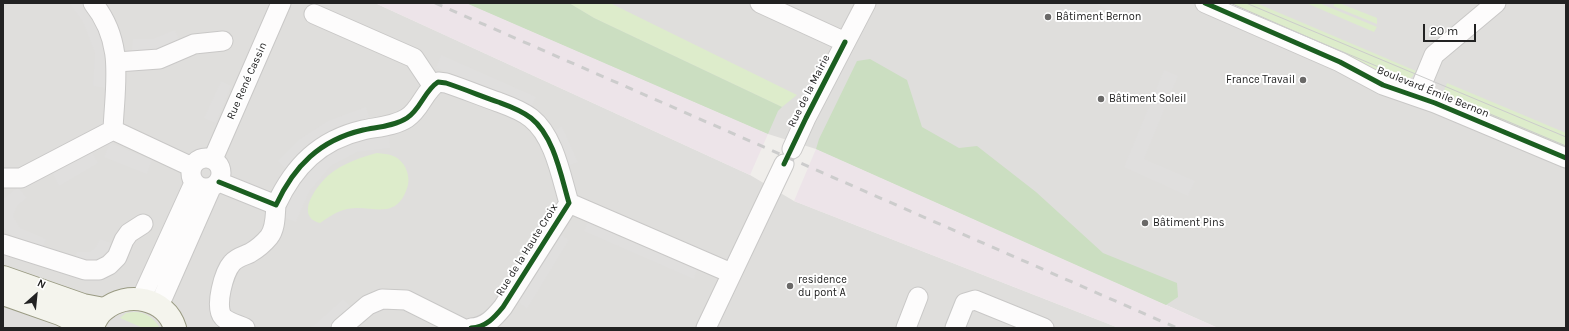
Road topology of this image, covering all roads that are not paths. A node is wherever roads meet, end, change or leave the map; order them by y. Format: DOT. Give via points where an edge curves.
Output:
graph roads {
  1 [pos="93,3"];
  2 [pos="281,3"];
  3 [pos="760,3"];
  4 [pos="866,3"];
  5 [pos="1205,3"];
  6 [pos="1496,3"];
  7 [pos="314,14"];
  8 [pos="223,41"];
  9 [pos="846,42"];
  10 [pos="116,62"];
  11 [pos="432,85"];
  12 [pos="1417,96"];
  13 [pos="113,130"];
  14 [pos="1566,158"];
  15 [pos="4,180"];
  16 [pos="204,180"];
  17 [pos="568,203"];
  18 [pos="276,204"];
  19 [pos="143,224"];
  20 [pos="3,244"];
  21 [pos="732,273"];
  22 [pos="3,277"];
  23 [pos="3,294"];
  24 [pos="918,297"];
  25 [pos="150,302"];
  26 [pos="104,309"];
  27 [pos="88,328"];
  28 [pos="92,328"];
  29 [pos="175,328"];
  30 [pos="245,328"];
  31 [pos="341,328"];
  32 [pos="462,328"];
  33 [pos="471,328"];
  34 [pos="706,328"];
  35 [pos="906,328"];
  36 [pos="954,328"];
  37 [pos="1044,328"];
  1 -- 10 [label="street" via="108,27 114,44"];
  2 -- 16 [label="street, Rue René Cassin" via="213,159 222,172"];
  3 -- 9 [label="street"];
  4 -- 9 [label="street, Rue de la Mairie"];
  5 -- 12 [label="street, Boulevard Émile Bernon" via="1340,62 1383,85"];
  6 -- 12 [label="street" via="1434,55"];
  7 -- 11 [label="street" via="414,58"];
  8 -- 10 [label="street" via="194,44 159,59"];
  9 -- 21 [label="street, Rue de la Mairie" via="806,118"];
  10 -- 13 [label="street"];
  11 -- 17 [label="street, Rue de la Haute Croix" via="438,82 446,83 531,117 548,140 560,169"];
  11 -- 18 [label="street" via="417,110 408,118 351,133 320,148 293,175"];
  12 -- 14 [label="street, Boulevard Émile Bernon"];
  13 -- 15 [label="street" via="21,178"];
  13 -- 16 [label="street"];
  16 -- 18 [label="street"];
  16 -- 25 [label="street"];
  17 -- 21 [label="street, Rue de la Haute Croix"];
  17 -- 33 [label="street, Rue de la Haute Croix" via="493,320"];
  18 -- 30 [label="street" via="275,223 270,236 259,248 231,264 222,286 218,308 223,318"];
  19 -- 20 [label="street" via="124,240 117,256 109,265 99,270 85,270"];
  21 -- 34 [label="street, Rue de la Mairie"];
  22 -- 26 [label="main road" via="83,305"];
  23 -- 27 [label="main road" via="60,314"];
  24 -- 35 [label="street"];
  25 -- 26 [label="main road" via="130,298 120,300"];
  25 -- 29 [label="main road" via="168,316"];
  26 -- 28 [label="main road"];
  31 -- 32 [label="street" via="368,305 382,299 406,300"];
  36 -- 37 [label="street" via="965,303 975,300"];
}
